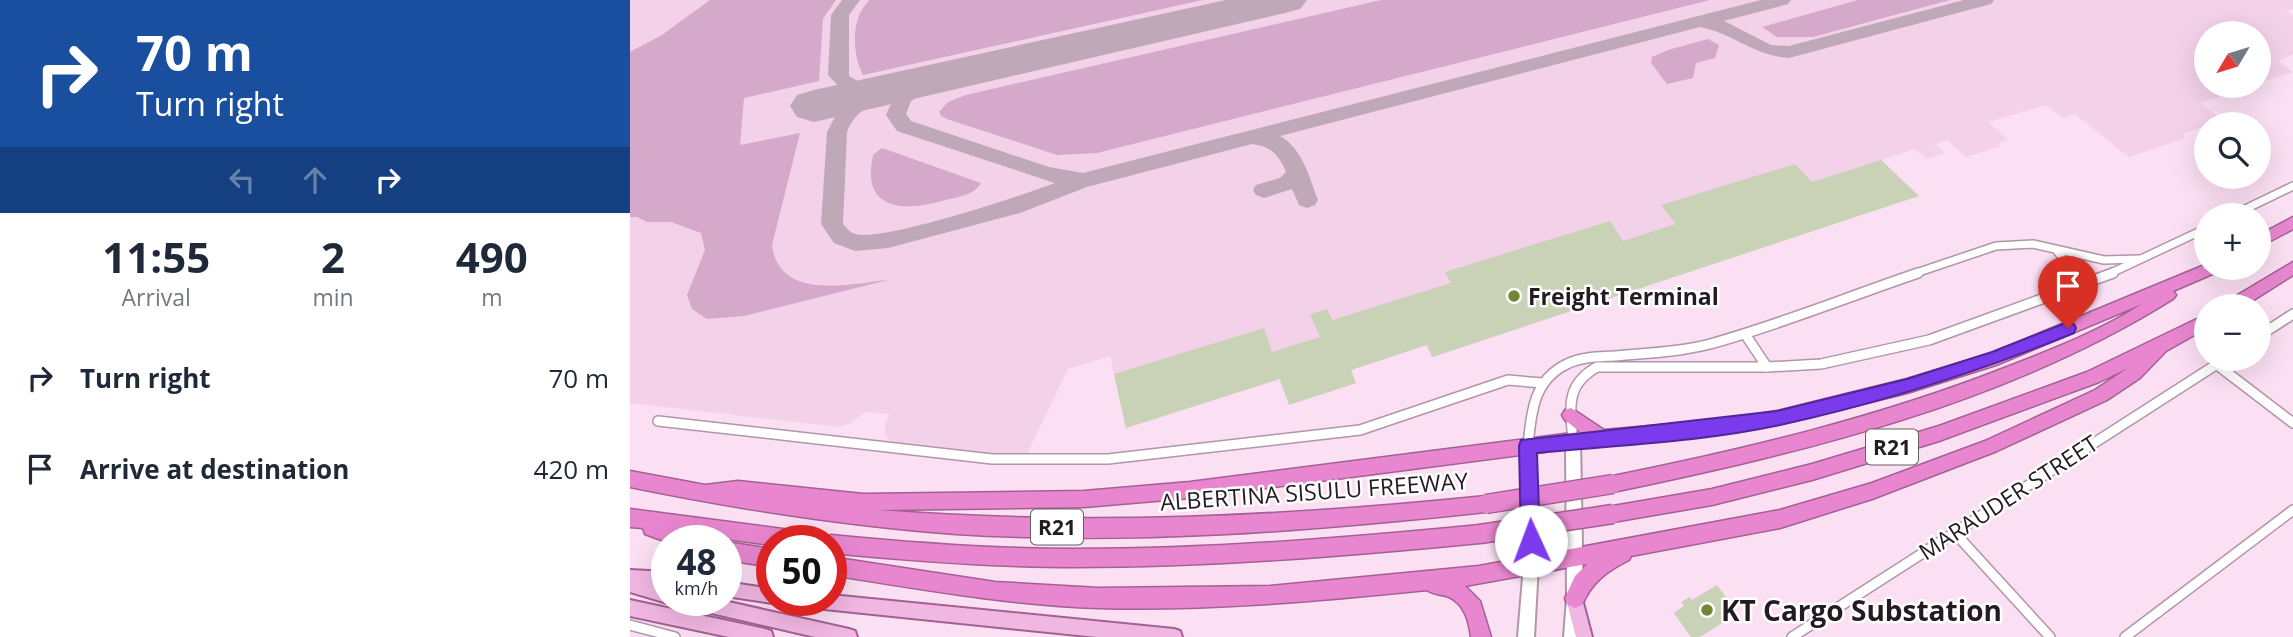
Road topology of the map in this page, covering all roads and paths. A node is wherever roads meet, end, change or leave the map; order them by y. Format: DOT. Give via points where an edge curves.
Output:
graph roads {
  1 [pos="2293,186"];
  2 [pos="2258,203"];
  3 [pos="2293,222"];
  4 [pos="2194,234"];
  5 [pos="2271,235"];
  6 [pos="2055,249"];
  7 [pos="2139,259"];
  8 [pos="2293,268"];
  9 [pos="2194,276"];
  10 [pos="2194,279"];
  11 [pos="2251,294"];
  12 [pos="2052,296"];
  13 [pos="2293,314"];
  14 [pos="2194,327"];
  15 [pos="2271,328"];
  16 [pos="1745,334"];
  17 [pos="2160,346"];
  18 [pos="1767,367"];
  19 [pos="2205,371"];
  20 [pos="2233,371"];
  21 [pos="1542,383"];
  22 [pos="1571,415"];
  23 [pos="658,421"];
  24 [pos="2293,423"];
  25 [pos="1603,439"];
  26 [pos="1573,440"];
  27 [pos="1528,446"];
  28 [pos="630,480"];
  29 [pos="702,494"];
  30 [pos="2293,510"];
  31 [pos="630,520"];
  32 [pos="651,527"];
  33 [pos="1954,532"];
  34 [pos="756,535"];
  35 [pos="847,546"];
  36 [pos="1640,546"];
  37 [pos="1573,558"];
  38 [pos="1531,565"];
  39 [pos="847,569"];
  40 [pos="630,577"];
  41 [pos="651,578"];
  42 [pos="630,585"];
  43 [pos="1380,587"];
  44 [pos="651,591"];
  45 [pos="1574,598"];
  46 [pos="847,604"];
  47 [pos="630,608"];
  48 [pos="742,613"];
  49 [pos="630,625"];
  50 [pos="675,637"];
  51 [pos="765,637"];
  52 [pos="849,637"];
  53 [pos="1174,637"];
  54 [pos="1481,637"];
  55 [pos="1526,637"];
  56 [pos="1572,637"];
  57 [pos="1584,637"];
  58 [pos="1792,637"];
  59 [pos="2050,637"];
  60 [pos="2125,637"];
  1 -- 2 [label="street"];
  3 -- 5 [label="highway"];
  4 -- 7 [label="street"];
  6 -- 7 [label="street" via="2104,260"];
  6 -- 12 [label="street" via="2073,267 2076,277"];
  6 -- 16 [label="street" via="2019,243 1986,248"];
  7 -- 12 [label="street" via="2130,267"];
  8 -- 11 [label="highway"];
  9 -- 25 [label="highway" via="1996,358 1907,386 1777,418"];
  10 -- 29 [label="highway, ALBERTINA SISULU FREEWAY / R21, bridge" via="2110,330 1924,405 1704,466 1486,503 1301,521 1080,527 885,518"];
  12 -- 18 [label="street" via="1929,340 1821,364"];
  13 -- 15 [label="street"];
  14 -- 17 [label="highway, R21"];
  16 -- 18 [label="street"];
  16 -- 21 [label="street" via="1669,351 1576,359"];
  17 -- 35 [label="highway, R21, bridge" via="2093,377 1927,437 1712,497 1613,514 1480,534 1281,553 1118,559 902,552"];
  17 -- 36 [label="highway" via="2134,373 2101,395 1991,446 1872,491 1780,519"];
  18 -- 22 [label="street" via="1597,366 1579,378"];
  19 -- 33 [label="street, MARAUDER STREET"];
  20 -- 24 [label="street"];
  21 -- 23 [label="street" via="1508,380 1360,429 1108,459 981,458"];
  21 -- 27 [label="street" via="1531,411"];
  22 -- 25 [label="highway"];
  22 -- 26 [label="street"];
  25 -- 26 [label="highway"];
  26 -- 27 [label="highway"];
  26 -- 37 [label="main road"];
  27 -- 29 [label="highway" via="1309,477 1084,499 863,502 738,489"];
  27 -- 38 [label="main road"];
  28 -- 29 [label="highway, ALBERTINA SISULU FREEWAY / R21"];
  30 -- 60 [label="street"];
  31 -- 32 [label="highway"];
  31 -- 34 [label="highway"];
  33 -- 58 [label="street, MARAUDER STREET"];
  33 -- 59 [label="street"];
  36 -- 37 [label="highway"];
  36 -- 45 [label="highway" via="1589,573"];
  37 -- 38 [label="highway"];
  37 -- 45 [label="main road"];
  38 -- 43 [label="highway"];
  38 -- 55 [label="main road"];
  39 -- 43 [label="highway" via="948,586 1098,598 1258,596"];
  40 -- 41 [label="main road"];
  42 -- 44 [label="main road"];
  43 -- 54 [label="highway" via="1437,585 1454,589 1474,608"];
  45 -- 56 [label="main road"];
  45 -- 57 [label="main road"];
  46 -- 53 [label="main road"];
  47 -- 51 [label="main road"];
  48 -- 52 [label="main road"];
  49 -- 50 [label="street"];
}
